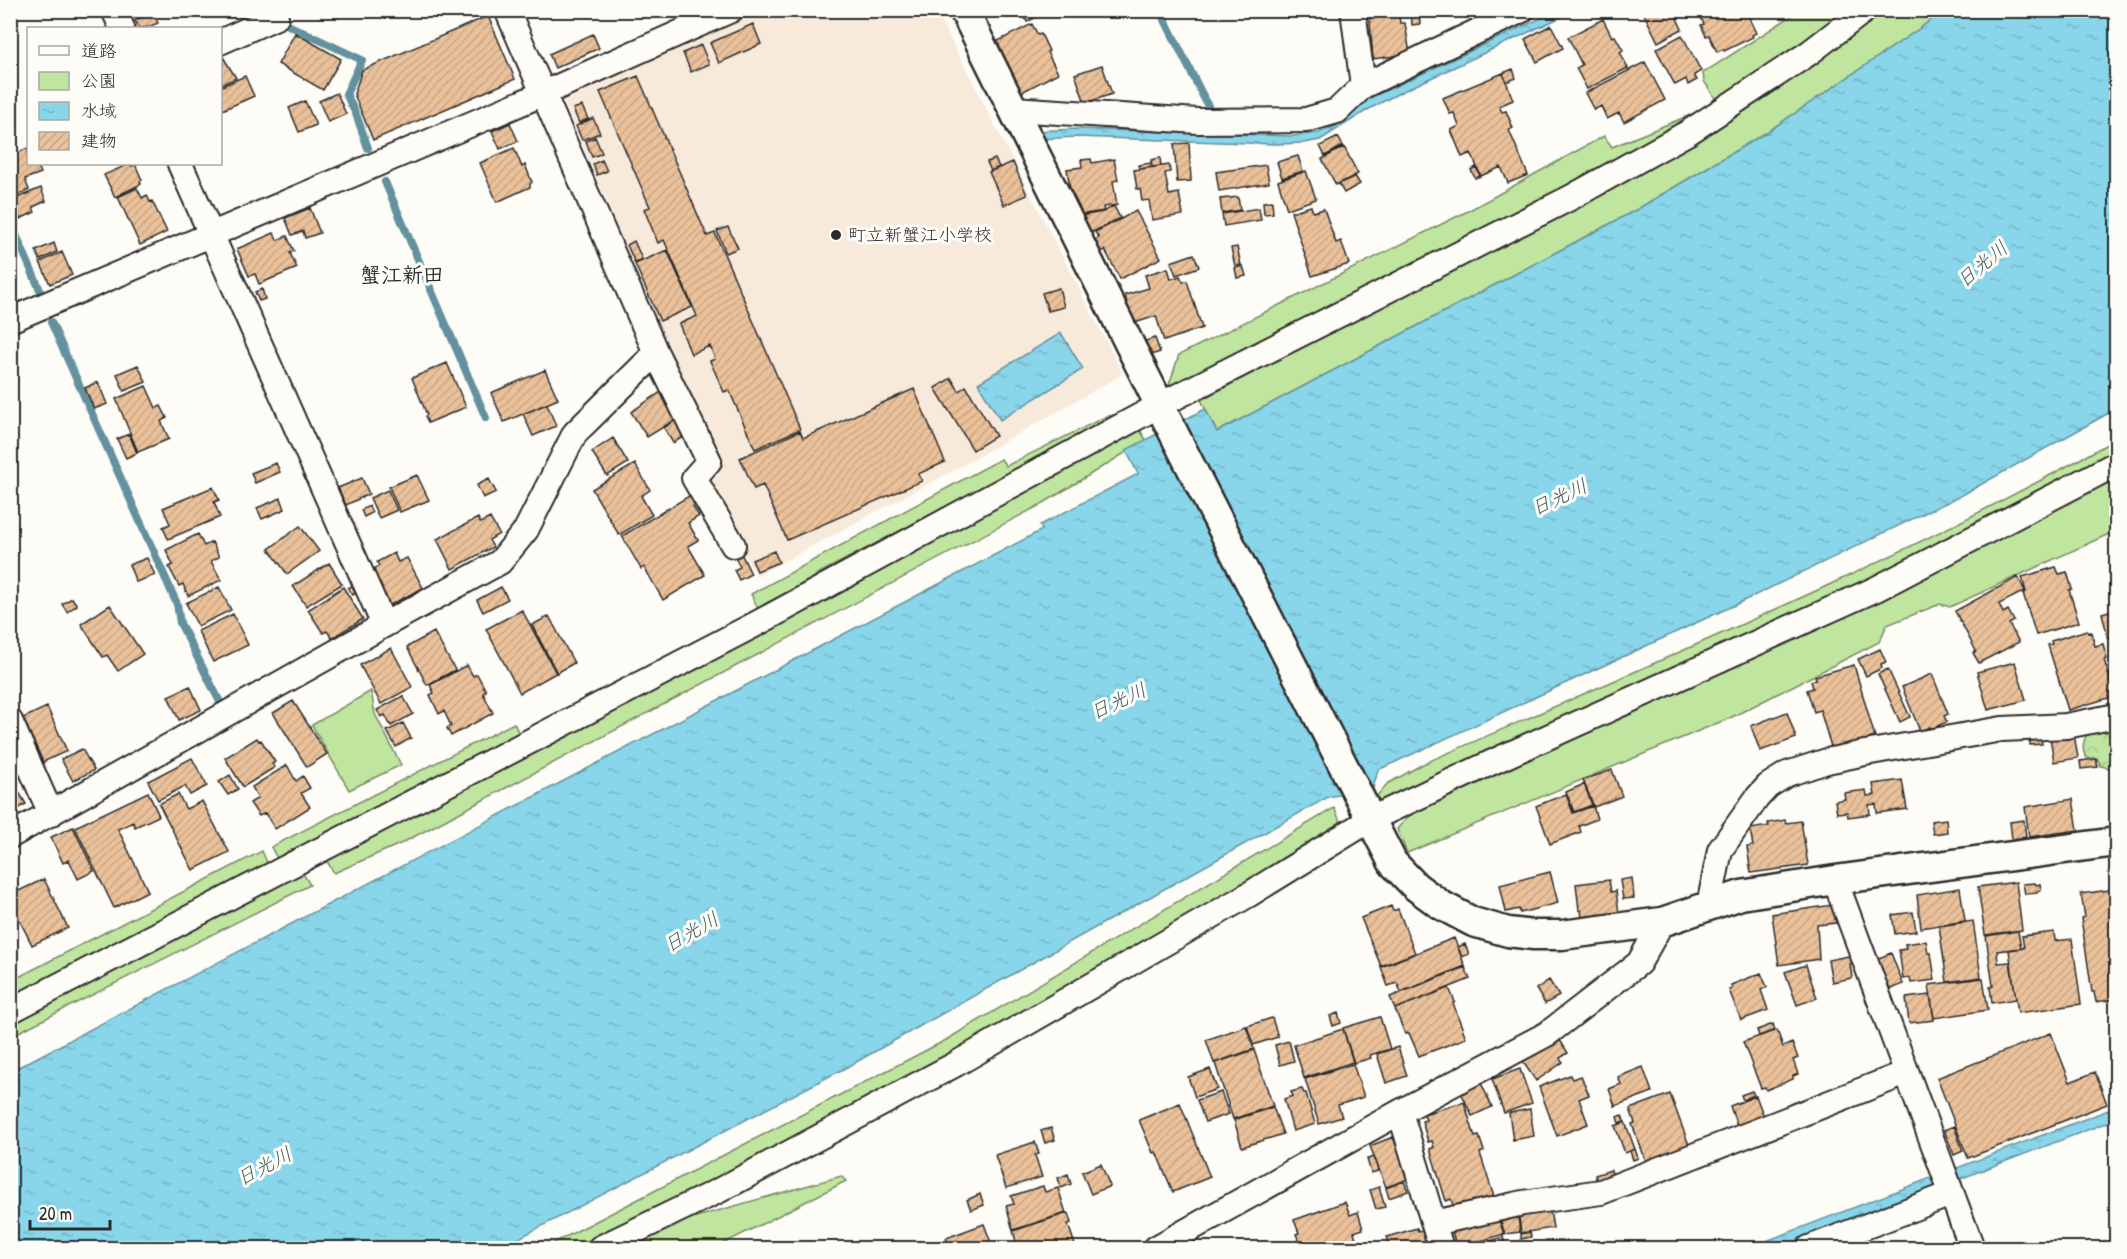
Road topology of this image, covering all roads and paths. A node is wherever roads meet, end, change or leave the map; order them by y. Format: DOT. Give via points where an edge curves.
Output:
graph roads {
  1 [pos="114,10"];
  2 [pos="273,10"];
  3 [pos="507,10"];
  4 [pos="730,10"];
  5 [pos="964,10"];
  6 [pos="1353,10"];
  7 [pos="1522,10"];
  8 [pos="1865,10"];
  9 [pos="122,27"];
  10 [pos="222,41"];
  11 [pos="1363,86"];
  12 [pos="542,94"];
  13 [pos="1013,109"];
  14 [pos="180,165"];
  15 [pos="212,235"];
  16 [pos="10,320"];
  17 [pos="656,353"];
  18 [pos="1163,411"];
  19 [pos="2116,464"];
  20 [pos="733,545"];
  21 [pos="384,625"];
  22 [pos="2116,716"];
  23 [pos="10,721"];
  24 [pos="51,814"];
  25 [pos="1369,815"];
  26 [pos="10,836"];
  27 [pos="2116,842"];
  28 [pos="1835,880"];
  29 [pos="1710,906"];
  30 [pos="1662,922"];
  31 [pos="10,1011"];
  32 [pos="1906,1072"];
  33 [pos="1400,1112"];
  34 [pos="1948,1184"];
  35 [pos="1434,1223"];
  36 [pos="600,1248"];
  37 [pos="1156,1248"];
  38 [pos="1441,1248"];
  39 [pos="1809,1248"];
  40 [pos="1972,1248"];
  1 -- 9 [label="street"];
  2 -- 10 [label="street" via="276,17"];
  3 -- 12 [label="street"];
  4 -- 12 [label="street"];
  5 -- 13 [label="street"];
  6 -- 11 [label="street"];
  7 -- 11 [label="street"];
  8 -- 18 [label="street" via="1809,53 1689,132"];
  11 -- 13 [label="street" via="1337,111 1306,120 1198,121"];
  12 -- 15 [label="street"];
  12 -- 17 [label="street"];
  13 -- 18 [label="street"];
  14 -- 15 [label="street"];
  15 -- 16 [label="street"];
  15 -- 21 [label="street"];
  17 -- 20 [label="street" via="709,461 694,478"];
  17 -- 21 [label="street" via="575,433 526,530 500,562"];
  18 -- 25 [label="street"];
  18 -- 31 [label="street"];
  19 -- 25 [label="street" via="1876,589"];
  21 -- 24 [label="street"];
  22 -- 29 [label="street" via="2066,726 2002,729 1865,753 1787,774 1757,798 1720,850"];
  23 -- 24 [label="street"];
  24 -- 26 [label="street"];
  25 -- 30 [label="street" via="1394,863 1415,886 1473,922 1534,936"];
  25 -- 36 [label="street" via="1248,895 956,1064 720,1190"];
  27 -- 28 [label="street"];
  28 -- 29 [label="street" via="1741,896"];
  28 -- 32 [label="street"];
  29 -- 30 [label="street"];
  30 -- 33 [label="street" via="1639,963 1547,1034"];
  32 -- 34 [label="street"];
  32 -- 35 [label="street" via="1601,1192 1523,1203"];
  33 -- 35 [label="street"];
  33 -- 37 [label="street"];
  34 -- 39 [label="street"];
  34 -- 40 [label="street"];
  35 -- 38 [label="street"];
}
